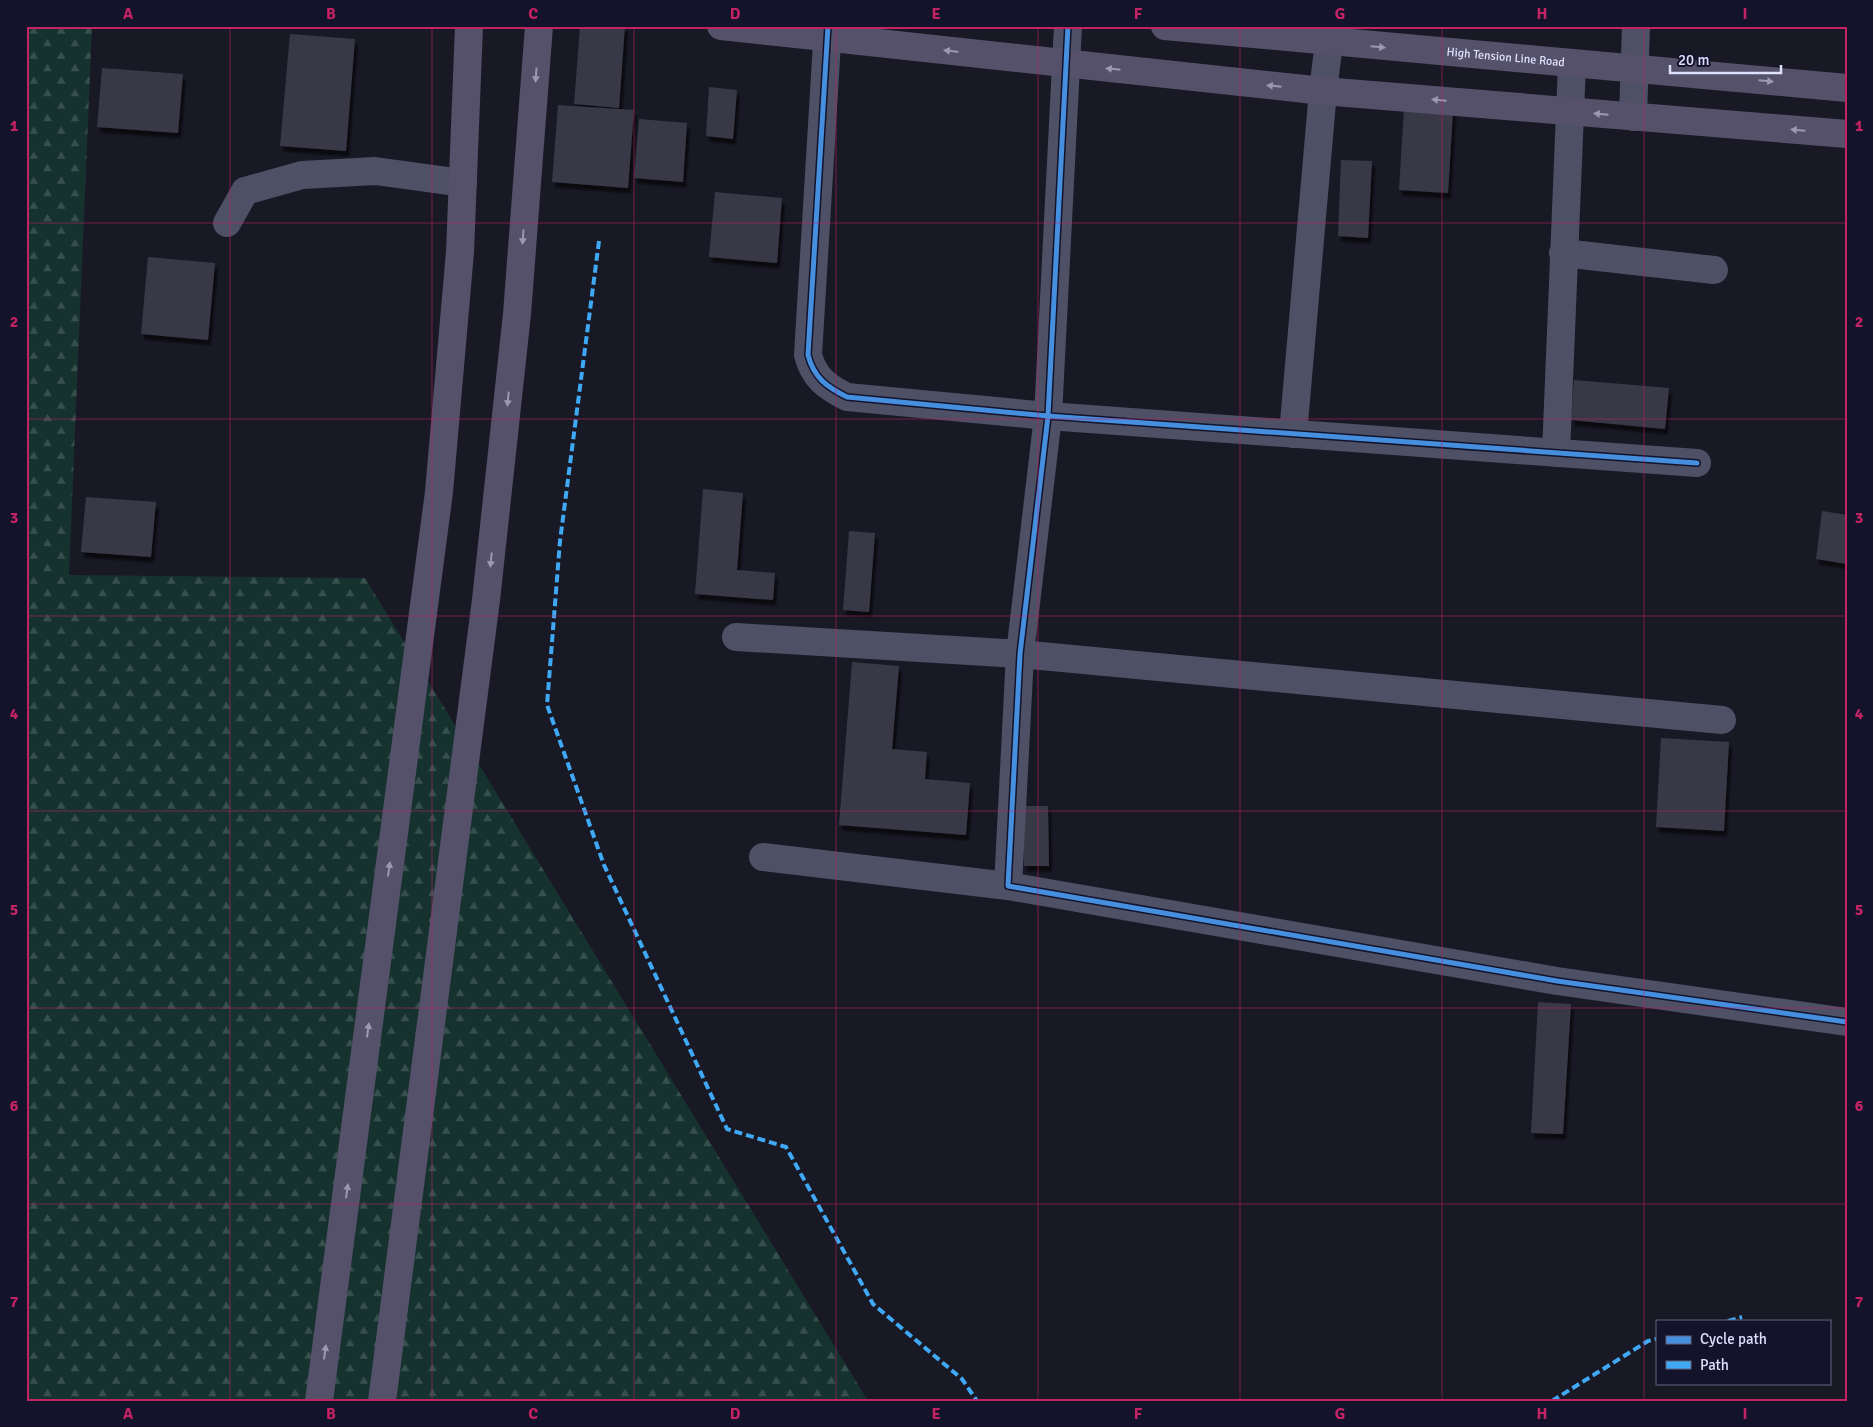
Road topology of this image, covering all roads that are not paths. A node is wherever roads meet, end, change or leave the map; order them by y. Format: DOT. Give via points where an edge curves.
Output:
graph roads {
  1 [pos="469,26"];
  2 [pos="539,26"];
  3 [pos="722,26"];
  4 [pos="1068,26"];
  5 [pos="1165,26"];
  6 [pos="1636,26"];
  7 [pos="828,31"];
  8 [pos="1330,34"];
  9 [pos="1065,64"];
  10 [pos="1572,64"];
  11 [pos="1635,69"];
  12 [pos="1847,88"];
  13 [pos="1323,91"];
  14 [pos="1569,111"];
  15 [pos="1634,117"];
  16 [pos="1847,134"];
  17 [pos="463,183"];
  18 [pos="227,223"];
  19 [pos="1564,253"];
  20 [pos="1714,270"];
  21 [pos="1048,416"];
  22 [pos="1293,434"];
  23 [pos="1556,453"];
  24 [pos="1697,463"];
  25 [pos="736,636"];
  26 [pos="1020,654"];
  27 [pos="1722,720"];
  28 [pos="763,857"];
  29 [pos="1008,886"];
  30 [pos="1847,1022"];
  31 [pos="319,1401"];
  32 [pos="382,1401"];
  1 -- 17 [label="main road"];
  2 -- 32 [label="main road, one-way" via="517,314 486,600"];
  3 -- 7 [label="main road"];
  4 -- 9 [label="street"];
  5 -- 8 [label="main road, High Tension Line Road"];
  6 -- 11 [label="street"];
  9 -- 7 [label="main road, one-way"];
  7 -- 21 [label="street" via="808,355 816,377 832,390 848,397"];
  8 -- 10 [label="main road, High Tension Line Road, one-way"];
  8 -- 13 [label="street"];
  13 -- 9 [label="main road, one-way"];
  9 -- 21 [label="street"];
  10 -- 11 [label="main road, High Tension Line Road"];
  10 -- 14 [label="street"];
  11 -- 12 [label="main road, High Tension Line Road, one-way"];
  11 -- 15 [label="street"];
  14 -- 13 [label="main road, one-way"];
  13 -- 22 [label="street"];
  15 -- 14 [label="main road, one-way"];
  14 -- 19 [label="street"];
  16 -- 15 [label="main road, one-way"];
  17 -- 18 [label="street" via="375,171 302,176 245,191"];
  31 -- 17 [label="main road, one-way" via="439,492"];
  19 -- 20 [label="street"];
  19 -- 23 [label="street"];
  21 -- 22 [label="street"];
  21 -- 26 [label="street"];
  22 -- 23 [label="street"];
  23 -- 24 [label="street"];
  25 -- 26 [label="street"];
  26 -- 27 [label="street"];
  26 -- 29 [label="street"];
  28 -- 29 [label="street"];
  29 -- 30 [label="street" via="1557,980"];
}
